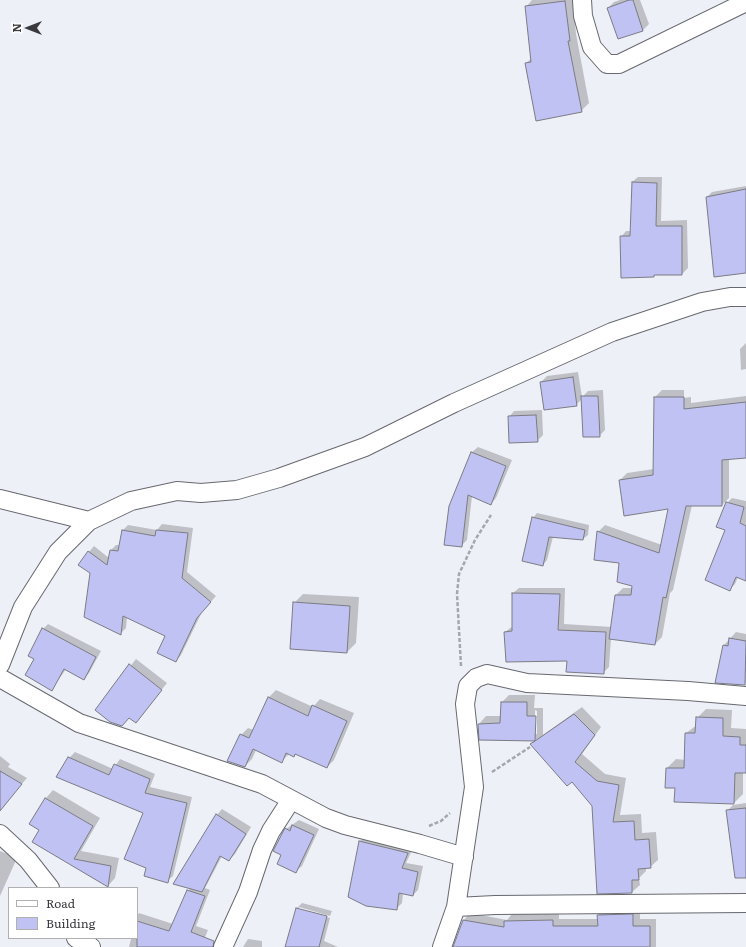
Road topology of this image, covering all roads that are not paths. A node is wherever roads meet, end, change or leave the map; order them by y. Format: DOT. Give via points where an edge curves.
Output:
graph roads {
  1 [pos="582,0"];
  2 [pos="746,2"];
  3 [pos="746,297"];
  4 [pos="0,499"];
  5 [pos="89,521"];
  6 [pos="0,665"];
  7 [pos="0,678"];
  8 [pos="746,696"];
  9 [pos="291,800"];
  10 [pos="0,834"];
  11 [pos="464,858"];
  12 [pos="49,887"];
  13 [pos="746,903"];
  14 [pos="456,907"];
  15 [pos="78,939"];
  16 [pos="91,947"];
  17 [pos="223,947"];
  18 [pos="442,947"];
  1 -- 2 [label="street" via="583,16 592,47 607,64 619,64"];
  3 -- 5 [label="street" via="702,302 612,332 454,403 366,447 279,478 237,490 201,493 177,491 130,501"];
  4 -- 5 [label="street"];
  5 -- 6 [label="street" via="58,552 23,607"];
  7 -- 9 [label="street" via="79,723 262,784"];
  8 -- 11 [label="street" via="680,690 527,683 487,674 476,678 468,686 465,704 474,787"];
  9 -- 11 [label="street" via="344,825"];
  9 -- 17 [label="street" via="262,850 248,892"];
  10 -- 12 [label="street" via="28,860"];
  11 -- 14 [label="street"];
  13 -- 14 [label="street"];
  14 -- 18 [label="street"];
  15 -- 16 [label="street"];
}
